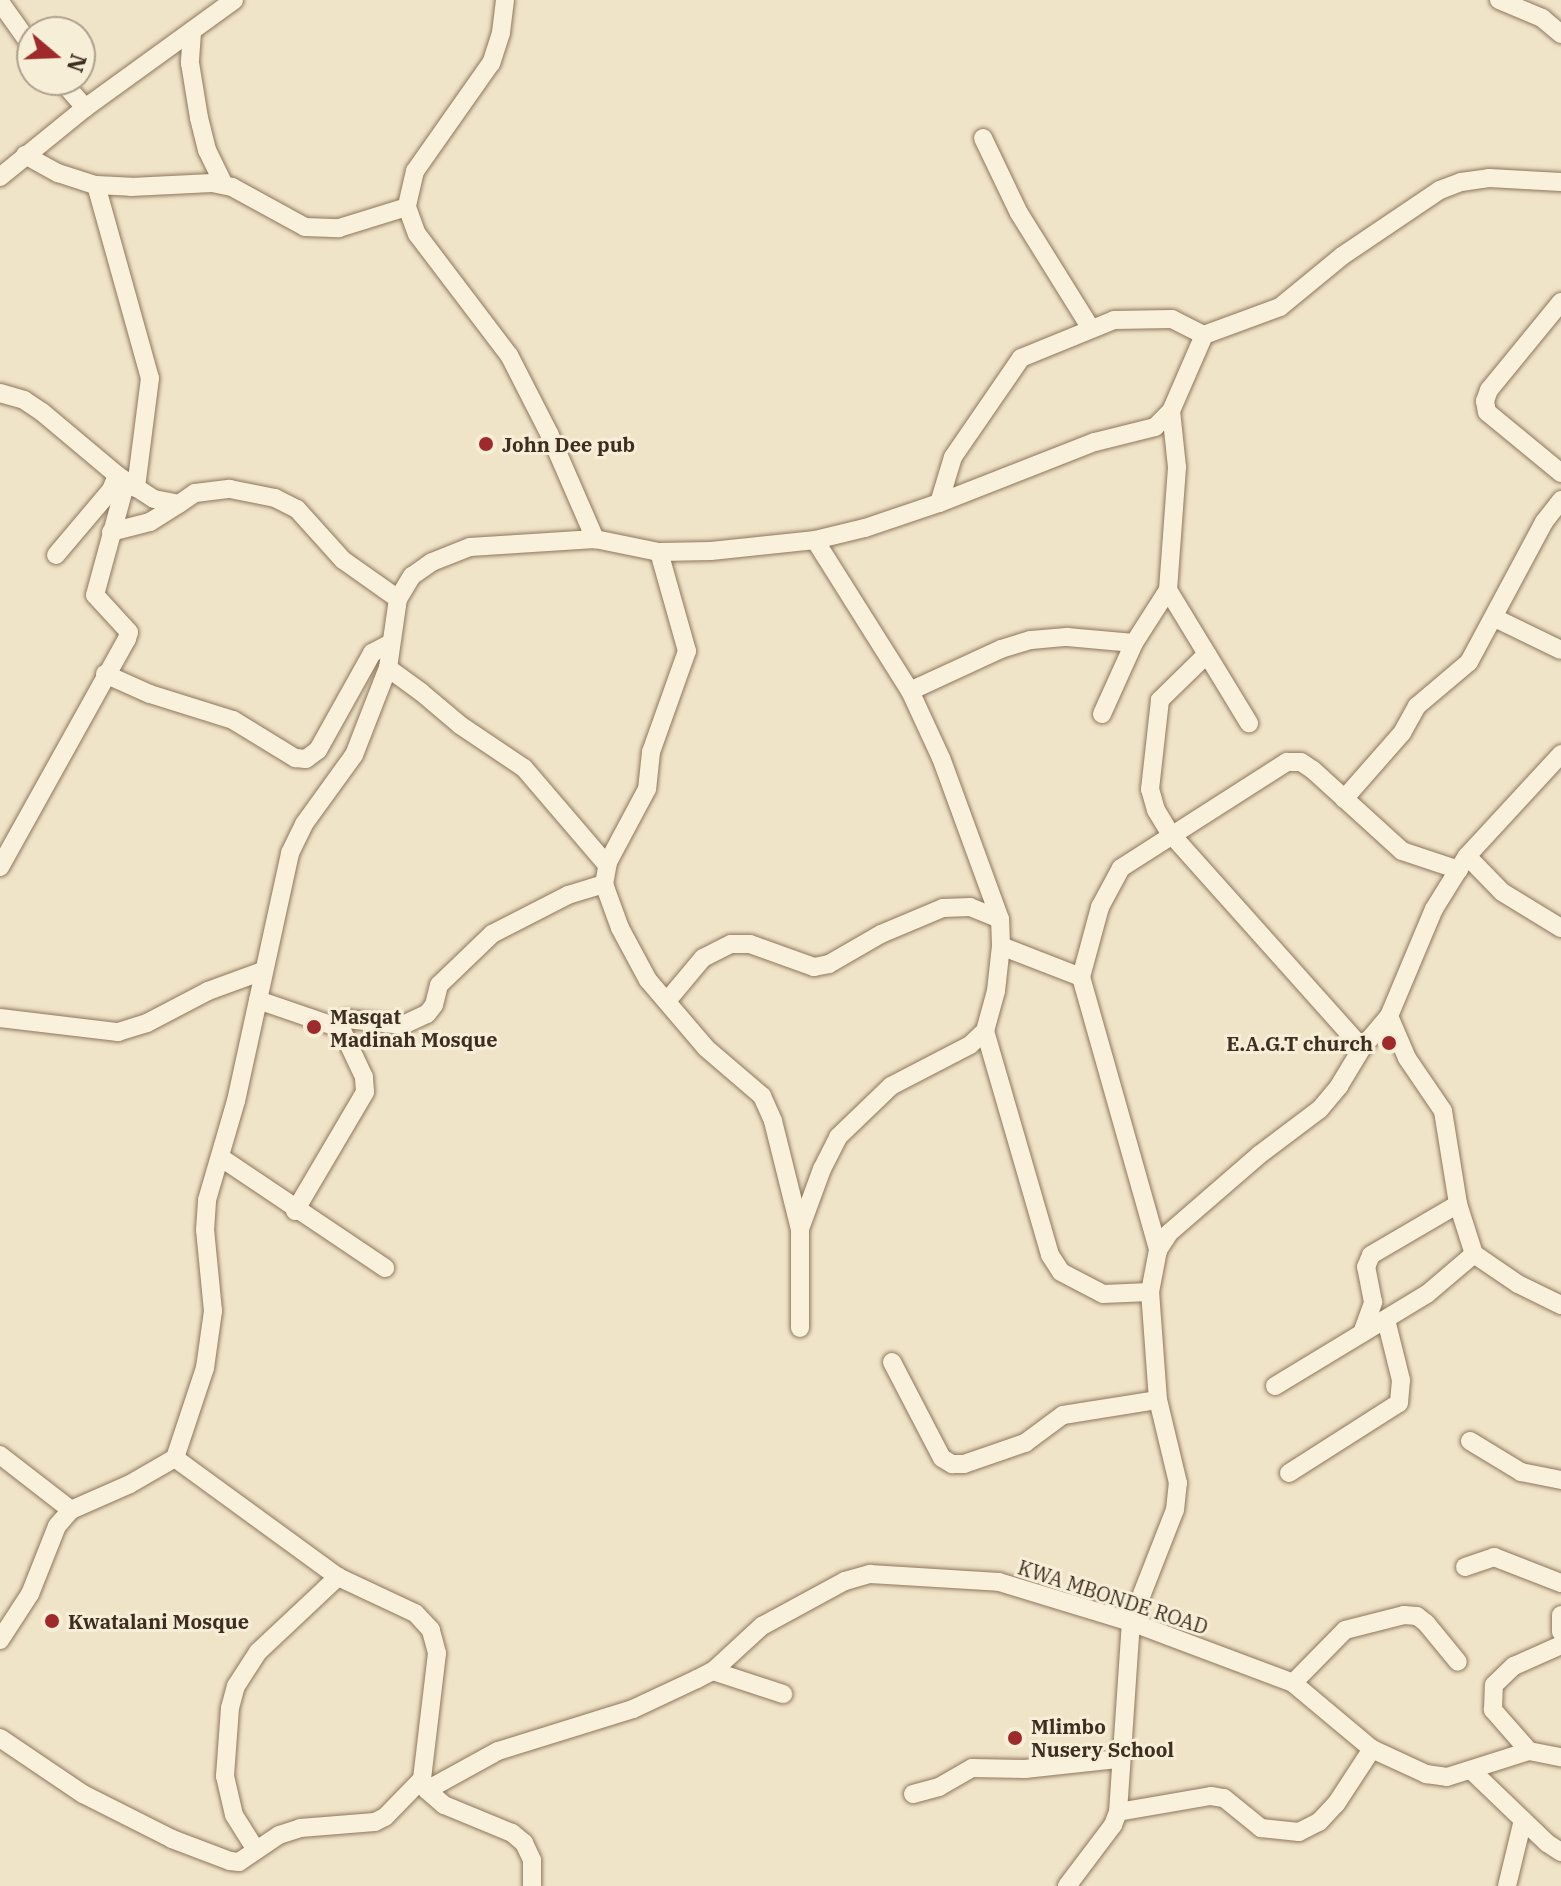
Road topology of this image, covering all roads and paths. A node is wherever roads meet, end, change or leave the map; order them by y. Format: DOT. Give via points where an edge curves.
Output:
graph roads {
  1 [pos="234,0"];
  2 [pos="505,0"];
  3 [pos="1499,0"];
  4 [pos="0,2"];
  5 [pos="16,24"];
  6 [pos="192,32"];
  7 [pos="1561,34"];
  8 [pos="75,96"];
  9 [pos="85,108"];
  10 [pos="983,138"];
  11 [pos="25,155"];
  12 [pos="0,177"];
  13 [pos="1561,182"];
  14 [pos="96,185"];
  15 [pos="224,185"];
  16 [pos="407,207"];
  17 [pos="1561,302"];
  18 [pos="1090,327"];
  19 [pos="1204,335"];
  20 [pos="0,394"];
  21 [pos="1171,411"];
  22 [pos="1561,473"];
  23 [pos="126,482"];
  24 [pos="1561,500"];
  25 [pos="939,503"];
  26 [pos="179,504"];
  27 [pos="111,532"];
  28 [pos="595,539"];
  29 [pos="815,540"];
  30 [pos="659,552"];
  31 [pos="56,555"];
  32 [pos="1168,590"];
  33 [pos="398,599"];
  34 [pos="1495,618"];
  35 [pos="391,643"];
  36 [pos="1134,643"];
  37 [pos="1561,650"];
  38 [pos="1207,654"];
  39 [pos="388,668"];
  40 [pos="105,674"];
  41 [pos="910,691"];
  42 [pos="1102,714"];
  43 [pos="1249,723"];
  44 [pos="1561,754"];
  45 [pos="1344,799"];
  46 [pos="1170,833"];
  47 [pos="1463,863"];
  48 [pos="607,865"];
  49 [pos="0,867"];
  50 [pos="604,884"];
  51 [pos="1000,919"];
  52 [pos="1561,928"];
  53 [pos="1001,946"];
  54 [pos="263,971"];
  55 [pos="1081,977"];
  56 [pos="258,1000"];
  57 [pos="667,1001"];
  58 [pos="1389,1016"];
  59 [pos="0,1018"];
  60 [pos="339,1024"];
  61 [pos="985,1031"];
  62 [pos="1362,1048"];
  63 [pos="220,1157"];
  64 [pos="1458,1204"];
  65 [pos="295,1211"];
  66 [pos="800,1229"];
  67 [pos="1158,1250"];
  68 [pos="1474,1254"];
  69 [pos="385,1268"];
  70 [pos="1150,1292"];
  71 [pos="1561,1305"];
  72 [pos="1386,1320"];
  73 [pos="800,1328"];
  74 [pos="1362,1333"];
  75 [pos="892,1362"];
  76 [pos="1275,1386"];
  77 [pos="1158,1400"];
  78 [pos="1470,1441"];
  79 [pos="0,1455"];
  80 [pos="175,1458"];
  81 [pos="1289,1473"];
  82 [pos="1561,1480"];
  83 [pos="71,1510"];
  84 [pos="1465,1567"];
  85 [pos="338,1577"];
  86 [pos="1561,1583"];
  87 [pos="1561,1615"];
  88 [pos="1131,1622"];
  89 [pos="1561,1632"];
  90 [pos="0,1640"];
  91 [pos="1561,1645"];
  92 [pos="1458,1662"];
  93 [pos="713,1671"];
  94 [pos="1293,1683"];
  95 [pos="783,1694"];
  96 [pos="0,1738"];
  97 [pos="1372,1749"];
  98 [pos="1529,1751"];
  99 [pos="1561,1757"];
  100 [pos="1119,1759"];
  101 [pos="1471,1770"];
  102 [pos="424,1784"];
  103 [pos="913,1794"];
  104 [pos="1118,1812"];
  105 [pos="1523,1820"];
  106 [pos="256,1850"];
  107 [pos="1561,1852"];
  108 [pos="532,1886"];
  109 [pos="1067,1886"];
  110 [pos="1507,1886"];
  1 -- 6 [label="street"];
  2 -- 16 [label="street" via="491,63 415,171"];
  3 -- 7 [label="street" via="1542,18"];
  4 -- 5 [label="street"];
  6 -- 9 [label="street"];
  6 -- 15 [label="street" via="190,63 199,118"];
  8 -- 9 [label="street"];
  9 -- 11 [label="street"];
  10 -- 18 [label="street" via="1019,213"];
  11 -- 12 [label="street"];
  11 -- 14 [label="street"];
  13 -- 19 [label="street" via="1489,178 1440,190 1342,256 1280,307"];
  14 -- 15 [label="street"];
  14 -- 23 [label="street" via="150,378 149,404"];
  15 -- 16 [label="street" via="305,227 339,228"];
  16 -- 28 [label="street" via="417,234 509,355"];
  17 -- 22 [label="street" via="1485,401 1487,412"];
  18 -- 19 [label="street" via="1114,320 1172,319"];
  18 -- 25 [label="street" via="1021,358 953,457"];
  19 -- 21 [label="street"];
  20 -- 23 [label="street" via="42,412"];
  21 -- 25 [label="street" via="1155,427 1095,442"];
  21 -- 32 [label="street" via="1177,467"];
  23 -- 26 [label="street" via="154,499"];
  23 -- 27 [label="street"];
  23 -- 31 [label="street" via="104,499"];
  24 -- 34 [label="street" via="1544,522"];
  25 -- 29 [label="street"];
  26 -- 27 [label="street" via="150,522"];
  26 -- 33 [label="street" via="212,488 275,498 297,509 343,560"];
  27 -- 40 [label="street" via="95,595 129,632"];
  28 -- 30 [label="street"];
  28 -- 33 [label="street" via="470,547 412,576"];
  29 -- 30 [label="street"];
  29 -- 41 [label="street"];
  30 -- 48 [label="street" via="687,651 651,752 647,789"];
  32 -- 36 [label="street"];
  32 -- 38 [label="street"];
  33 -- 35 [label="street"];
  34 -- 37 [label="street"];
  34 -- 45 [label="street" via="1469,662 1417,706 1402,733"];
  35 -- 39 [label="street"];
  35 -- 40 [label="street" via="372,653 318,750 306,759 295,758 233,720"];
  36 -- 41 [label="street" via="1067,637 1031,640"];
  36 -- 42 [label="street"];
  38 -- 43 [label="street"];
  38 -- 46 [label="street" via="1164,694 1158,708 1150,789"];
  39 -- 48 [label="street" via="524,768"];
  39 -- 54 [label="street" via="354,755 304,824 290,853"];
  40 -- 49 [label="street"];
  41 -- 51 [label="street" via="941,758"];
  44 -- 47 [label="street"];
  45 -- 46 [label="street" via="1301,762 1287,762"];
  45 -- 47 [label="street" via="1402,851"];
  46 -- 55 [label="street" via="1116,876 1100,907"];
  46 -- 62 [label="street"];
  47 -- 52 [label="street"];
  47 -- 58 [label="street" via="1434,909"];
  48 -- 50 [label="street"];
  50 -- 57 [label="street" via="620,928 648,980"];
  50 -- 60 [label="street" via="559,899 492,934 439,985 427,1014 403,1025 347,1019"];
  51 -- 53 [label="street"];
  51 -- 57 [label="street" via="970,907 943,908 814,967 750,944 731,944 703,958"];
  53 -- 55 [label="street"];
  53 -- 61 [label="street"];
  54 -- 56 [label="street"];
  54 -- 59 [label="street" via="118,1032"];
  55 -- 67 [label="street"];
  56 -- 60 [label="street"];
  56 -- 63 [label="street"];
  57 -- 66 [label="street" via="706,1048 762,1096"];
  58 -- 62 [label="street"];
  58 -- 64 [label="street" via="1407,1058 1443,1111"];
  60 -- 65 [label="street" via="364,1077 365,1092"];
  61 -- 66 [label="street" via="970,1045 891,1086 860,1112 838,1137"];
  61 -- 70 [label="street" via="1050,1255 1061,1272 1103,1294"];
  62 -- 67 [label="street" via="1320,1109 1180,1223"];
  63 -- 65 [label="street"];
  63 -- 80 [label="street" via="207,1200 205,1230 213,1311 207,1353"];
  64 -- 68 [label="street"];
  64 -- 74 [label="street" via="1371,1255 1366,1267 1373,1302"];
  65 -- 69 [label="street"];
  66 -- 73 [label="street"];
  67 -- 70 [label="street"];
  68 -- 71 [label="street"];
  68 -- 72 [label="street"];
  70 -- 77 [label="street"];
  72 -- 74 [label="street"];
  72 -- 81 [label="street" via="1401,1380 1399,1403"];
  74 -- 76 [label="street"];
  75 -- 77 [label="street" via="942,1458 952,1464 1025,1443 1063,1415"];
  77 -- 88 [label="street" via="1178,1483 1175,1510"];
  78 -- 82 [label="street" via="1521,1472"];
  79 -- 83 [label="street"];
  80 -- 83 [label="street"];
  80 -- 85 [label="street"];
  83 -- 90 [label="street" via="57,1526 30,1594"];
  84 -- 86 [label="street" via="1494,1557"];
  85 -- 102 [label="street" via="415,1613 431,1630 437,1653 425,1726"];
  85 -- 106 [label="street" via="258,1652 236,1686 225,1748 226,1787 234,1815"];
  87 -- 89 [label="street"];
  88 -- 93 [label="street, KWA MBONDE ROAD" via="999,1582 870,1574 845,1581 762,1626"];
  88 -- 94 [label="street, KWA MBONDE ROAD"];
  88 -- 100 [label="street"];
  91 -- 98 [label="street" via="1514,1666 1494,1685 1493,1710"];
  92 -- 94 [label="street" via="1426,1623 1404,1615 1345,1630"];
  93 -- 95 [label="street"];
  93 -- 102 [label="street, KWA MBONDE ROAD" via="633,1709 498,1751"];
  94 -- 97 [label="street, KWA MBONDE ROAD"];
  96 -- 106 [label="street" via="55,1778 172,1839 230,1861 239,1862"];
  97 -- 101 [label="street, KWA MBONDE ROAD" via="1426,1774 1447,1777"];
  97 -- 104 [label="street" via="1336,1804 1319,1822 1299,1832 1261,1828 1224,1798 1211,1796"];
  98 -- 99 [label="street, KWA MBONDE ROAD"];
  98 -- 101 [label="street, KWA MBONDE ROAD"];
  100 -- 103 [label="street" via="1025,1769 972,1768 939,1787"];
  100 -- 104 [label="street"];
  101 -- 105 [label="street"];
  102 -- 106 [label="street" via="375,1822 300,1828"];
  102 -- 108 [label="street" via="444,1805 524,1843 532,1860"];
  104 -- 109 [label="street"];
  105 -- 107 [label="street"];
  105 -- 110 [label="street"];
}
